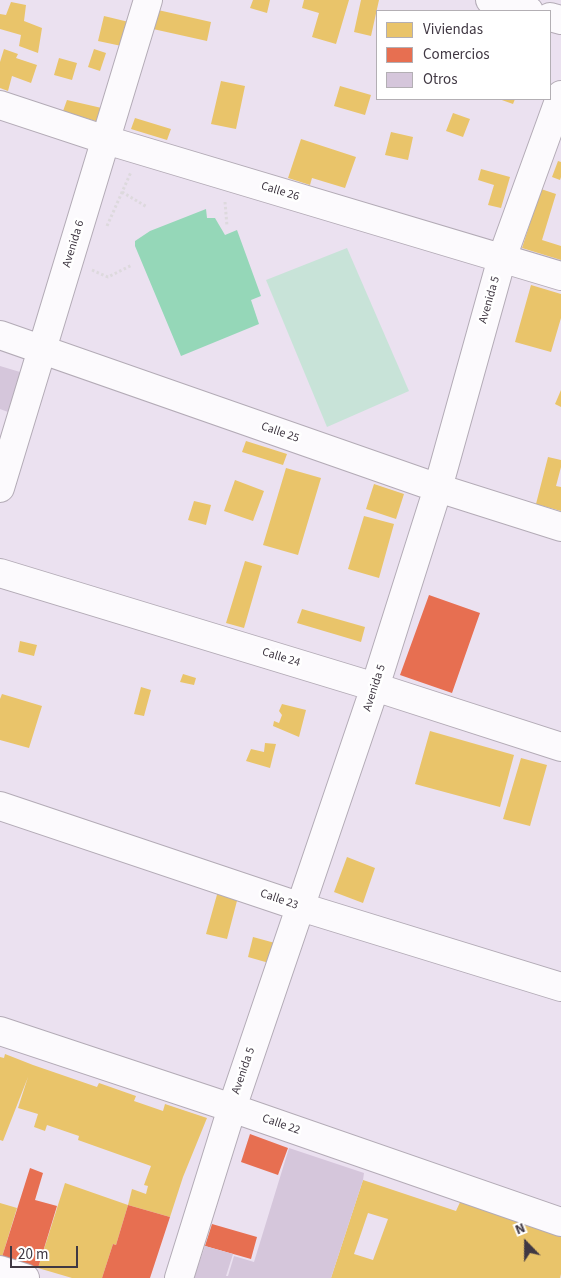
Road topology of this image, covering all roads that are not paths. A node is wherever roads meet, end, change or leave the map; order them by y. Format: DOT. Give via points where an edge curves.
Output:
graph roads {
  1 [pos="148,0"];
  2 [pos="490,0"];
  3 [pos="525,10"];
  4 [pos="561,95"];
  5 [pos="0,105"];
  6 [pos="106,140"];
  7 [pos="502,258"];
  8 [pos="561,276"];
  9 [pos="0,335"];
  10 [pos="42,350"];
  11 [pos="0,488"];
  12 [pos="438,488"];
  13 [pos="561,527"];
  14 [pos="0,573"];
  15 [pos="375,687"];
  16 [pos="561,748"];
  17 [pos="0,806"];
  18 [pos="301,907"];
  19 [pos="561,987"];
  20 [pos="0,1031"];
  21 [pos="232,1108"];
  22 [pos="561,1222"];
  23 [pos="0,1270"];
  24 [pos="25,1278"];
  25 [pos="179,1278"];
  1 -- 6 [label="street, Avenida 6"];
  2 -- 3 [label="street"];
  4 -- 7 [label="street, Avenida 5"];
  5 -- 6 [label="street, Calle 26"];
  6 -- 7 [label="street, Calle 26"];
  6 -- 10 [label="street, Avenida 6"];
  7 -- 8 [label="street, Calle 26"];
  7 -- 12 [label="street, Avenida 5"];
  9 -- 10 [label="street, Calle 25"];
  10 -- 11 [label="street, Avenida 6"];
  10 -- 12 [label="street, Calle 25"];
  12 -- 13 [label="street, Calle 25"];
  12 -- 15 [label="street, Avenida 5"];
  14 -- 15 [label="street, Calle 24"];
  15 -- 16 [label="street, Calle 24"];
  15 -- 18 [label="street, Avenida 5"];
  17 -- 18 [label="street, Calle 23"];
  18 -- 19 [label="street, Calle 23"];
  18 -- 21 [label="street, Avenida 5"];
  20 -- 21 [label="street, Calle 22"];
  21 -- 22 [label="street, Calle 22"];
  21 -- 25 [label="street, Avenida 5"];
  23 -- 24 [label="street"];
}
